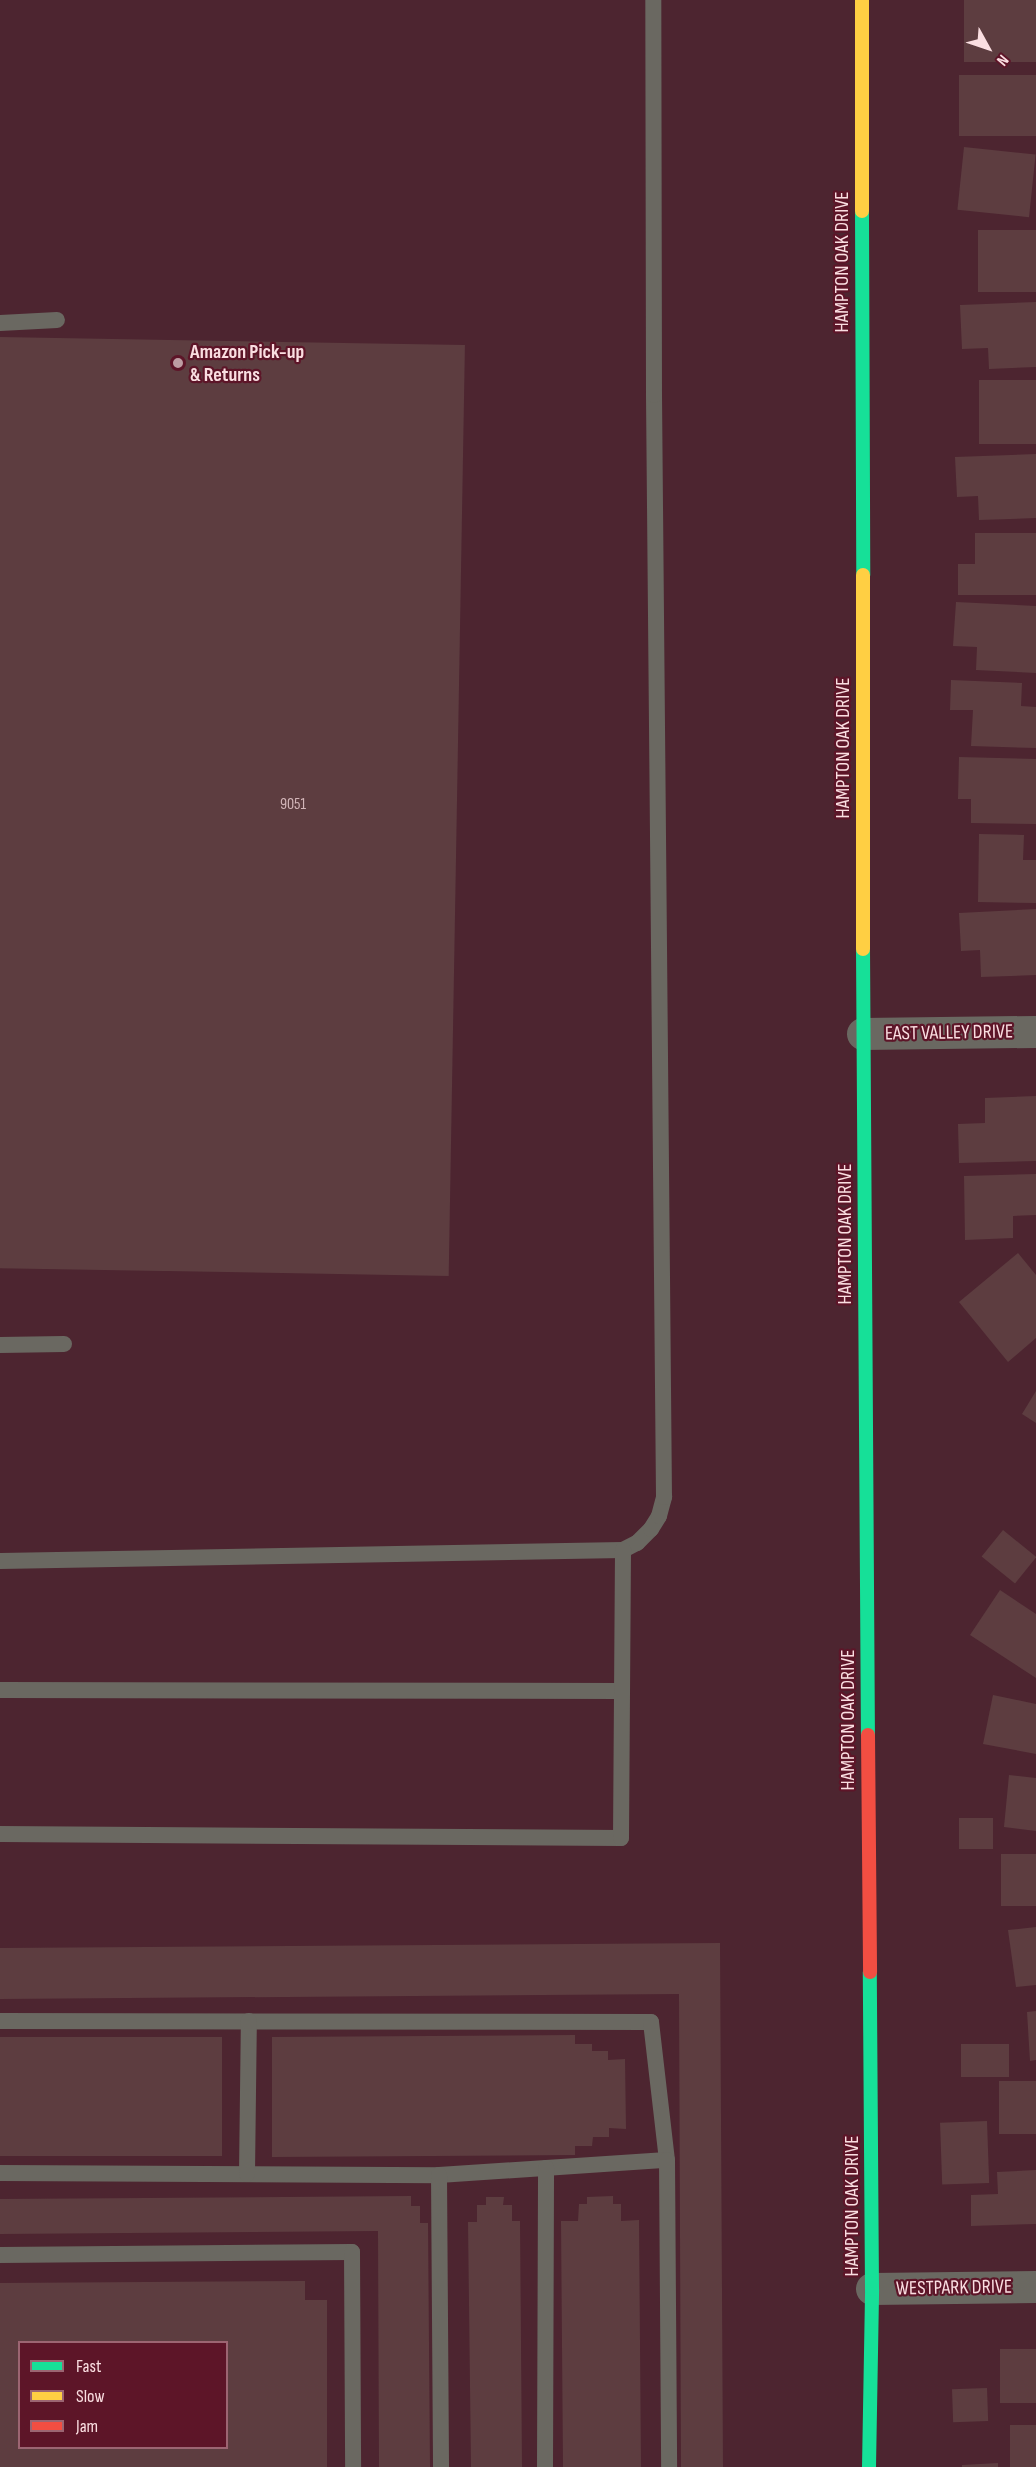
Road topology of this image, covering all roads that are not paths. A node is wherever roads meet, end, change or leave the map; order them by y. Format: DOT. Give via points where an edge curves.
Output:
graph roads {
  1 [pos="653,0"];
  2 [pos="862,0"];
  3 [pos="57,320"];
  4 [pos="0,323"];
  5 [pos="1036,1032"];
  6 [pos="863,1034"];
  7 [pos="64,1344"];
  8 [pos="0,1345"];
  9 [pos="623,1550"];
  10 [pos="0,1561"];
  11 [pos="0,1690"];
  12 [pos="622,1691"];
  13 [pos="0,1834"];
  14 [pos="0,2020"];
  15 [pos="249,2021"];
  16 [pos="667,2160"];
  17 [pos="546,2168"];
  18 [pos="0,2173"];
  19 [pos="247,2174"];
  20 [pos="439,2175"];
  21 [pos="0,2255"];
  22 [pos="1036,2287"];
  23 [pos="872,2289"];
  24 [pos="353,2467"];
  25 [pos="441,2467"];
  26 [pos="545,2467"];
  27 [pos="669,2467"];
  28 [pos="868,2467"];
  1 -- 9 [label="lane" via="664,1497 651,1529 637,1544"];
  2 -- 6 [label="street, HAMPTON OAK DRIVE"];
  3 -- 4 [label="lane"];
  5 -- 6 [label="street, EAST VALLEY DRIVE"];
  6 -- 23 [label="street, HAMPTON OAK DRIVE"];
  7 -- 8 [label="lane"];
  9 -- 10 [label="lane"];
  9 -- 12 [label="lane"];
  11 -- 12 [label="lane"];
  12 -- 13 [label="lane" via="621,1838"];
  14 -- 15 [label="lane"];
  15 -- 16 [label="lane" via="651,2022"];
  15 -- 19 [label="lane"];
  16 -- 17 [label="lane"];
  16 -- 27 [label="lane"];
  17 -- 20 [label="lane"];
  17 -- 26 [label="lane"];
  18 -- 19 [label="lane"];
  19 -- 20 [label="lane"];
  20 -- 25 [label="lane"];
  21 -- 24 [label="lane" via="352,2252"];
  22 -- 23 [label="street, WESTPARK DRIVE"];
  23 -- 28 [label="street, HAMPTON OAK DRIVE"];
}
